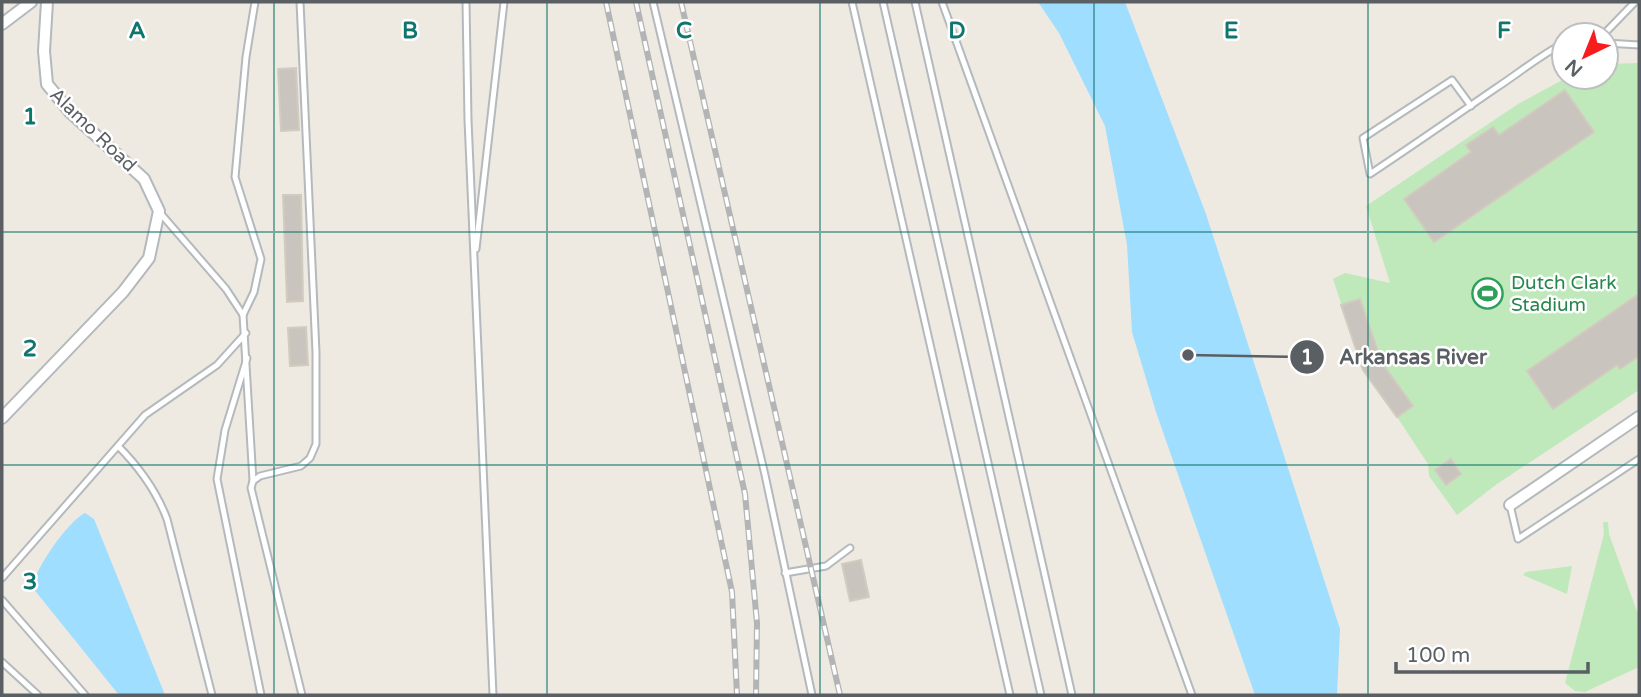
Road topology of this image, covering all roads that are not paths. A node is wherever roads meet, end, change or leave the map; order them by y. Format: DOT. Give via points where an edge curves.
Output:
graph roads {
  1 [pos="31,2"];
  2 [pos="47,2"];
  3 [pos="256,2"];
  4 [pos="300,2"];
  5 [pos="466,2"];
  6 [pos="504,2"];
  7 [pos="653,2"];
  8 [pos="852,2"];
  9 [pos="883,2"];
  10 [pos="915,2"];
  11 [pos="942,2"];
  12 [pos="1635,2"];
  13 [pos="1617,21"];
  14 [pos="2,24"];
  15 [pos="1620,44"];
  16 [pos="1639,45"];
  17 [pos="1550,50"];
  18 [pos="1471,106"];
  19 [pos="159,211"];
  20 [pos="474,265"];
  21 [pos="243,315"];
  22 [pos="246,333"];
  23 [pos="247,358"];
  24 [pos="1639,417"];
  25 [pos="2,418"];
  26 [pos="118,446"];
  27 [pos="1639,459"];
  28 [pos="253,481"];
  29 [pos="1510,505"];
  30 [pos="850,548"];
  31 [pos="785,573"];
  32 [pos="2,578"];
  33 [pos="2,600"];
  34 [pos="2,662"];
  35 [pos="37,695"];
  36 [pos="85,695"];
  37 [pos="212,695"];
  38 [pos="261,695"];
  39 [pos="302,695"];
  40 [pos="493,695"];
  41 [pos="812,695"];
  42 [pos="1010,695"];
  43 [pos="1041,695"];
  44 [pos="1072,695"];
  45 [pos="1192,695"];
  1 -- 14 [label="street"];
  2 -- 19 [label="street, Alamo Road" via="47,84 70,112 144,179"];
  3 -- 21 [label="lane" via="235,177 261,258 254,292"];
  4 -- 28 [label="lane" via="316,443 301,466"];
  5 -- 20 [label="lane"];
  6 -- 20 [label="lane"];
  7 -- 31 [label="lane"];
  8 -- 42 [label="lane"];
  9 -- 43 [label="lane"];
  10 -- 44 [label="lane"];
  11 -- 45 [label="lane"];
  12 -- 13 [label="lane"];
  15 -- 16 [label="lane"];
  17 -- 18 [label="lane"];
  18 -- 18 [label="lane" via="1404,151 1370,174 1363,138 1452,79"];
  19 -- 21 [label="lane"];
  19 -- 25 [label="street" via="149,258 123,292"];
  20 -- 40 [label="lane"];
  21 -- 22 [label="lane"];
  22 -- 23 [label="lane"];
  22 -- 26 [label="lane" via="217,365 145,415"];
  23 -- 28 [label="lane"];
  23 -- 38 [label="lane" via="225,430 217,480"];
  24 -- 29 [label="street"];
  26 -- 32 [label="lane"];
  26 -- 37 [label="lane" via="158,495"];
  27 -- 29 [label="lane" via="1518,539"];
  28 -- 39 [label="lane" via="251,488"];
  30 -- 31 [label="lane" via="826,566"];
  31 -- 41 [label="lane"];
  33 -- 36 [label="lane"];
  34 -- 35 [label="lane"];
}
